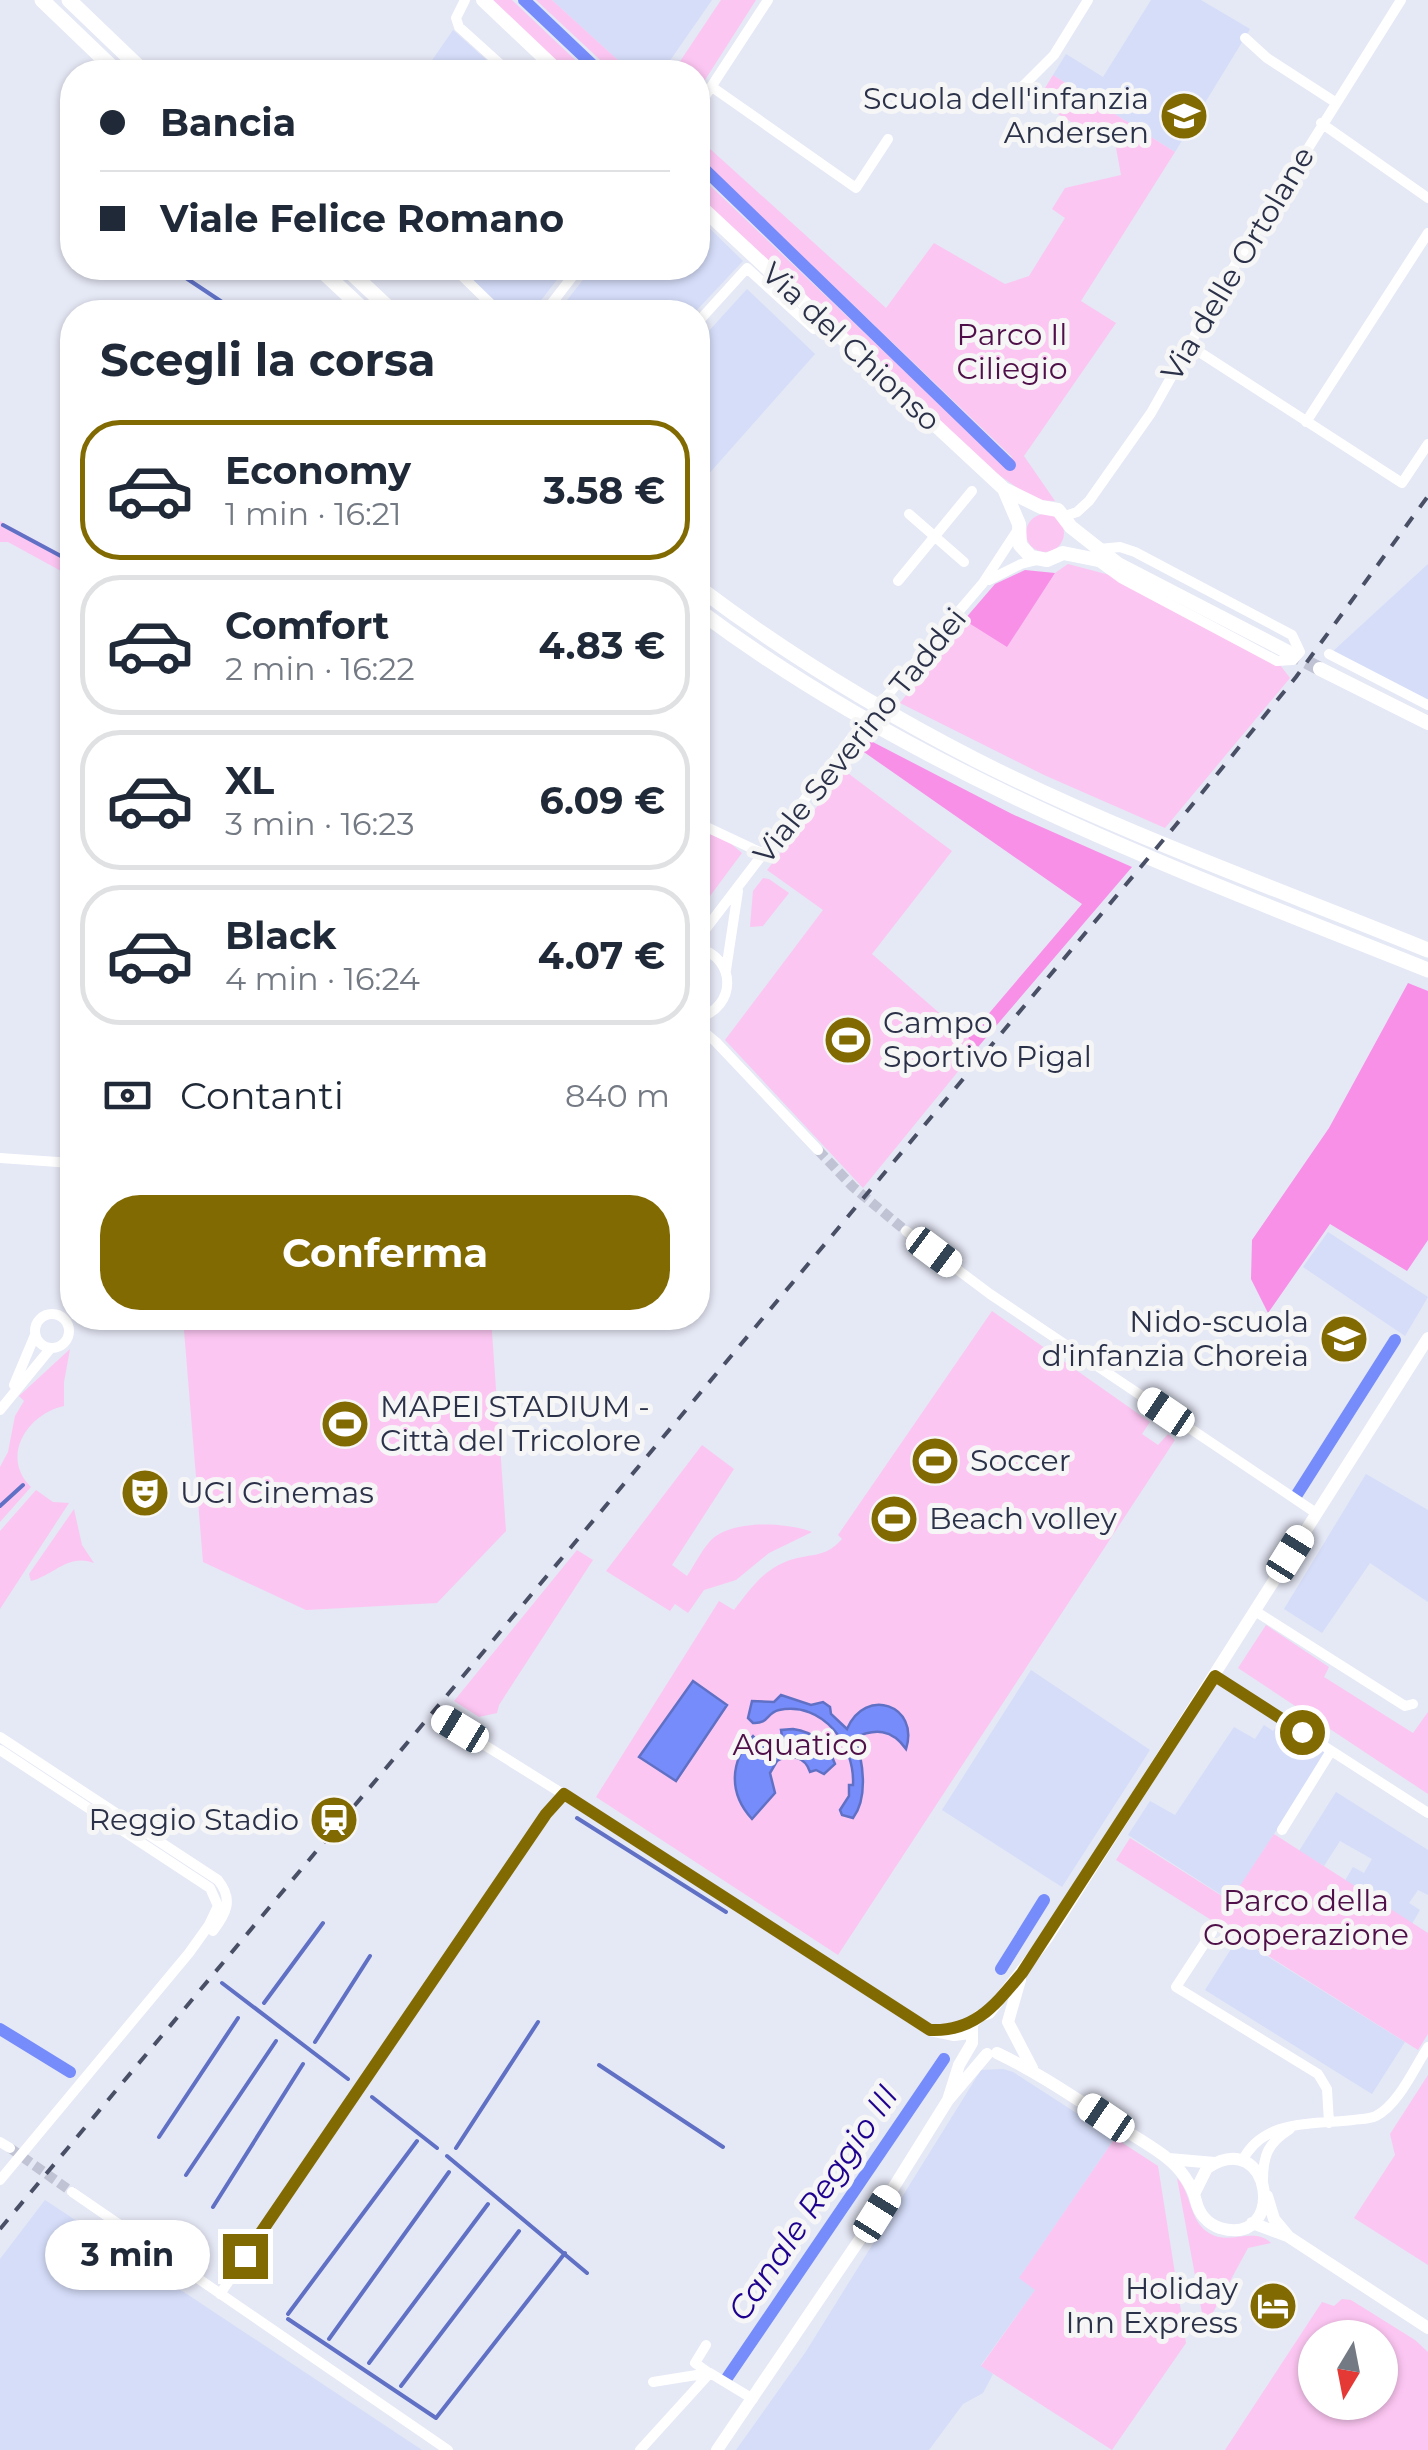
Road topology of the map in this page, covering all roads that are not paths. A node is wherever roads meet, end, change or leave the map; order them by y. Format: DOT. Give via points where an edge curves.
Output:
graph roads {
  1 [pos="42,0"];
  2 [pos="69,0"];
  3 [pos="465,0"];
  4 [pos="483,0"];
  5 [pos="768,0"];
  6 [pos="1071,0"];
  7 [pos="1400,0"];
  8 [pos="1086,4"];
  9 [pos="1245,38"];
  10 [pos="104,60"];
  11 [pos="132,60"];
  12 [pos="496,60"];
  13 [pos="546,60"];
  14 [pos="712,87"];
  15 [pos="1020,89"];
  16 [pos="710,90"];
  17 [pos="1334,102"];
  18 [pos="1321,123"];
  19 [pos="888,138"];
  20 [pos="1428,198"];
  21 [pos="710,215"];
  22 [pos="1428,233"];
  23 [pos="333,280"];
  24 [pos="359,280"];
  25 [pos="466,280"];
  26 [pos="353,300"];
  27 [pos="380,300"];
  28 [pos="487,300"];
  29 [pos="710,309"];
  30 [pos="814,328"];
  31 [pos="1187,344"];
  32 [pos="1306,422"];
  33 [pos="1428,444"];
  34 [pos="1004,488"];
  35 [pos="972,491"];
  36 [pos="1041,507"];
  37 [pos="908,514"];
  38 [pos="1068,521"];
  39 [pos="1018,527"];
  40 [pos="934,536"];
  41 [pos="1063,553"];
  42 [pos="1097,553"];
  43 [pos="1038,560"];
  44 [pos="964,562"];
  45 [pos="898,581"];
  46 [pos="984,583"];
  47 [pos="710,596"];
  48 [pos="710,619"];
  49 [pos="1288,652"];
  50 [pos="1329,654"];
  51 [pos="1320,669"];
  52 [pos="1428,704"];
  53 [pos="1428,723"];
  54 [pos="710,828"];
  55 [pos="764,854"];
  56 [pos="738,890"];
  57 [pos="710,924"];
  58 [pos="1428,950"];
  59 [pos="710,952"];
  60 [pos="726,970"];
  61 [pos="1428,970"];
  62 [pos="712,1013"];
  63 [pos="710,1022"];
  64 [pos="710,1028"];
  65 [pos="710,1037"];
  66 [pos="716,1042"];
  67 [pos="818,1150"];
  68 [pos="0,1158"];
  69 [pos="60,1161"];
  70 [pos="906,1231"];
  71 [pos="60,1318"];
  72 [pos="66,1330"];
  73 [pos="35,1335"];
  74 [pos="1428,1338"];
  75 [pos="50,1349"];
  76 [pos="10,1395"];
  77 [pos="0,1410"];
  78 [pos="1316,1513"];
  79 [pos="1255,1611"];
  80 [pos="1215,1676"];
  81 [pos="1413,1704"];
  82 [pos="441,1718"];
  83 [pos="0,1737"];
  84 [pos="0,1750"];
  85 [pos="1332,1751"];
  86 [pos="564,1794"];
  87 [pos="1428,1813"];
  88 [pos="1282,1830"];
  89 [pos="1212,1932"];
  90 [pos="193,1948"];
  91 [pos="1022,1973"];
  92 [pos="990,2013"];
  93 [pos="1010,2027"];
  94 [pos="972,2034"];
  95 [pos="1428,2048"];
  96 [pos="992,2054"];
  97 [pos="1034,2070"];
  98 [pos="948,2100"];
  99 [pos="1298,2123"];
  100 [pos="1330,2123"];
  101 [pos="1169,2159"];
  102 [pos="1242,2162"];
  103 [pos="1215,2163"];
  104 [pos="0,2180"];
  105 [pos="1264,2188"];
  106 [pos="72,2192"];
  107 [pos="1195,2192"];
  108 [pos="1252,2223"];
  109 [pos="1290,2237"];
  110 [pos="220,2294"];
  111 [pos="1428,2328"];
  112 [pos="706,2346"];
  113 [pos="710,2373"];
  114 [pos="652,2382"];
  115 [pos="753,2400"];
  116 [pos="448,2450"];
  117 [pos="640,2450"];
  118 [pos="717,2450"];
  1 -- 10 [label="highway"];
  2 -- 11 [label="highway"];
  3 -- 12 [label="street" via="459,26"];
  4 -- 13 [label="main road"];
  5 -- 14 [label="street"];
  6 -- 8 [label="street"];
  7 -- 17 [label="street, Via delle Ortolane"];
  8 -- 15 [label="street" via="1054,55"];
  9 -- 17 [label="street"];
  14 -- 16 [label="street"];
  14 -- 19 [label="street" via="856,188"];
  17 -- 18 [label="street, Via delle Ortolane"];
  18 -- 20 [label="street"];
  18 -- 31 [label="street, Via delle Ortolane"];
  21 -- 34 [label="main road, Via del Chionso"];
  22 -- 32 [label="street"];
  23 -- 26 [label="highway"];
  24 -- 27 [label="highway"];
  25 -- 28 [label="street"];
  29 -- 30 [label="street, Via del Chionso" via="747,268"];
  31 -- 32 [label="street"];
  31 -- 38 [label="street, Via delle Ortolane" via="1151,413"];
  32 -- 33 [label="street" via="1402,483"];
  34 -- 36 [label="main road, Via del Chionso"];
  34 -- 39 [label="main road, Via del Chionso"];
  35 -- 40 [label="street"];
  36 -- 38 [label="main road, Via del Chionso" via="1058,510"];
  36 -- 39 [label="main road"];
  37 -- 40 [label="street"];
  38 -- 41 [label="main road" via="1070,541"];
  38 -- 42 [label="main road, Via del Chionso"];
  39 -- 43 [label="main road, Via del Chionso" via="1025,552"];
  39 -- 46 [label="street, Viale Severino Taddei"];
  40 -- 44 [label="street"];
  40 -- 45 [label="street"];
  41 -- 42 [label="main road, Via del Chionso"];
  41 -- 43 [label="main road, Via del Chionso"];
  42 -- 42 [label="street, Via del Chionso" via="1121,578 1277,661 1289,662 1300,652 1292,635 1135,552 1120,547"];
  42 -- 49 [label="main road, Via del Chionso"];
  43 -- 46 [label="street, Viale Severino Taddei"];
  46 -- 55 [label="street, Viale Severino Taddei" via="856,732"];
  47 -- 58 [label="highway" via="900,720 1022,782"];
  48 -- 61 [label="highway" via="880,730 1032,807"];
  50 -- 52 [label="street"];
  51 -- 53 [label="main road"];
  54 -- 55 [label="street"];
  55 -- 56 [label="street, Viale Severino Taddei"];
  56 -- 57 [label="street, Viale Severino Taddei"];
  56 -- 60 [label="street, Viale Severino Taddei"];
  59 -- 60 [label="street"];
  60 -- 62 [label="street, Viale Severino Taddei" via="726,994"];
  62 -- 63 [label="street"];
  64 -- 66 [label="street"];
  65 -- 66 [label="street"];
  66 -- 67 [label="street"];
  68 -- 69 [label="street"];
  70 -- 78 [label="street"];
  71 -- 73 [label="street" via="45,1315"];
  72 -- 75 [label="street" via="62,1346"];
  73 -- 75 [label="street"];
  73 -- 76 [label="street"];
  74 -- 78 [label="street"];
  75 -- 76 [label="street"];
  76 -- 77 [label="street"];
  78 -- 79 [label="street"];
  79 -- 80 [label="street"];
  79 -- 81 [label="street" via="1405,1706"];
  80 -- 85 [label="street"];
  80 -- 91 [label="street"];
  82 -- 86 [label="street"];
  83 -- 90 [label="street" via="218,1880 228,1896 227,1912"];
  84 -- 90 [label="street" via="210,1888 216,1914"];
  85 -- 87 [label="street"];
  85 -- 88 [label="street"];
  86 -- 94 [label="street" via="930,2030"];
  86 -- 110 [label="street"];
  89 -- 100 [label="street" via="1176,1987 1318,2074"];
  90 -- 104 [label="street"];
  91 -- 92 [label="street"];
  91 -- 93 [label="street"];
  92 -- 93 [label="street"];
  92 -- 94 [label="street" via="979,2016"];
  93 -- 96 [label="street" via="1008,2045"];
  93 -- 97 [label="street"];
  94 -- 96 [label="street"];
  94 -- 98 [label="street"];
  95 -- 100 [label="street" via="1374,2118"];
  96 -- 97 [label="street"];
  96 -- 98 [label="street"];
  97 -- 101 [label="street"];
  98 -- 115 [label="street"];
  99 -- 100 [label="street"];
  99 -- 102 [label="street" via="1276,2128"];
  99 -- 105 [label="street" via="1273,2140 1263,2159"];
  101 -- 103 [label="street"];
  101 -- 107 [label="street"];
  102 -- 103 [label="street"];
  102 -- 105 [label="street"];
  103 -- 107 [label="street"];
  105 -- 108 [label="street"];
  105 -- 109 [label="street" via="1274,2219"];
  106 -- 110 [label="street"];
  107 -- 108 [label="street" via="1196,2206 1213,2226"];
  108 -- 109 [label="street"];
  109 -- 111 [label="street"];
  110 -- 116 [label="street"];
  112 -- 113 [label="street" via="695,2363"];
  113 -- 114 [label="street"];
  113 -- 115 [label="street"];
  113 -- 117 [label="street"];
  115 -- 118 [label="street"];
}
